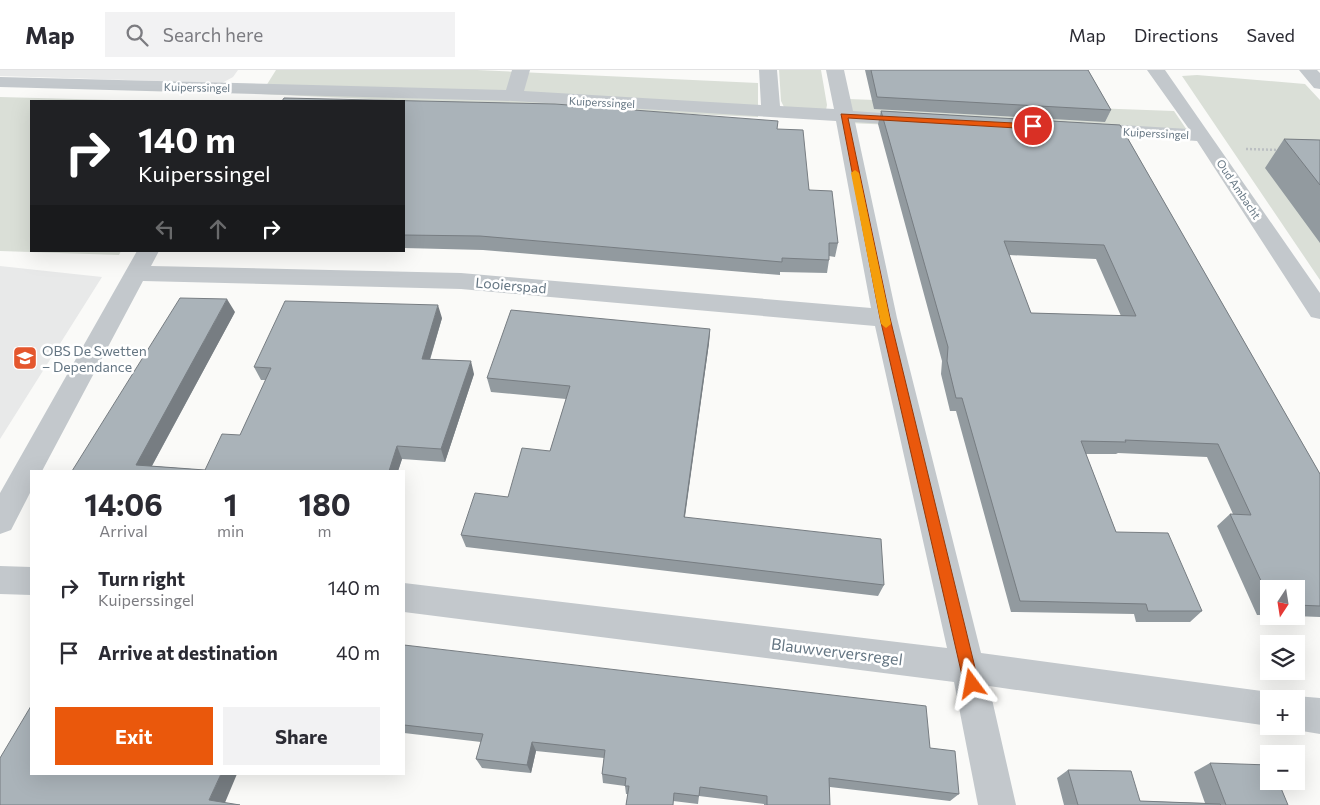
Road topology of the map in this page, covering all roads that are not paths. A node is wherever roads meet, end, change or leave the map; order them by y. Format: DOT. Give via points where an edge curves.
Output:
graph roads {
  1 [pos="251,70"];
  2 [pos="521,70"];
  3 [pos="768,70"];
  4 [pos="834,70"];
  5 [pos="1156,70"];
  6 [pos="1308,70"];
  7 [pos="1315,70"];
  8 [pos="1320,70"];
  9 [pos="0,82"];
  10 [pos="1320,84"];
  11 [pos="235,95"];
  12 [pos="513,96"];
  13 [pos="771,112"];
  14 [pos="844,116"];
  15 [pos="931,121"];
  16 [pos="1067,128"];
  17 [pos="1207,142"];
  18 [pos="142,262"];
  19 [pos="1320,311"];
  20 [pos="885,318"];
  21 [pos="0,521"];
  22 [pos="0,580"];
  23 [pos="30,581"];
  24 [pos="405,598"];
  25 [pos="968,667"];
  26 [pos="1260,708"];
  27 [pos="1305,714"];
  28 [pos="1320,716"];
  29 [pos="997,805"];
  1 -- 11 [label="street"];
  2 -- 12 [label="street"];
  3 -- 13 [label="street"];
  4 -- 14 [label="street"];
  5 -- 17 [label="street, Oud Ambacht"];
  6 -- 10 [label="street"];
  7 -- 8 [label="street"];
  9 -- 11 [label="street, Kuiperssingel"];
  11 -- 12 [label="street, Kuiperssingel"];
  12 -- 13 [label="street, Kuiperssingel"];
  13 -- 14 [label="street, Kuiperssingel"];
  14 -- 15 [label="street, Kuiperssingel"];
  14 -- 20 [label="street"];
  16 -- 17 [label="street, Kuiperssingel"];
  17 -- 19 [label="street, Oud Ambacht"];
  18 -- 20 [label="street, Looierspad" via="462,281"];
  18 -- 21 [label="street"];
  20 -- 25 [label="street"];
  22 -- 23 [label="street"];
  24 -- 25 [label="street, Blauwverversregel"];
  25 -- 26 [label="street, Blauwverversregel"];
  25 -- 29 [label="street"];
  27 -- 28 [label="street"];
}
